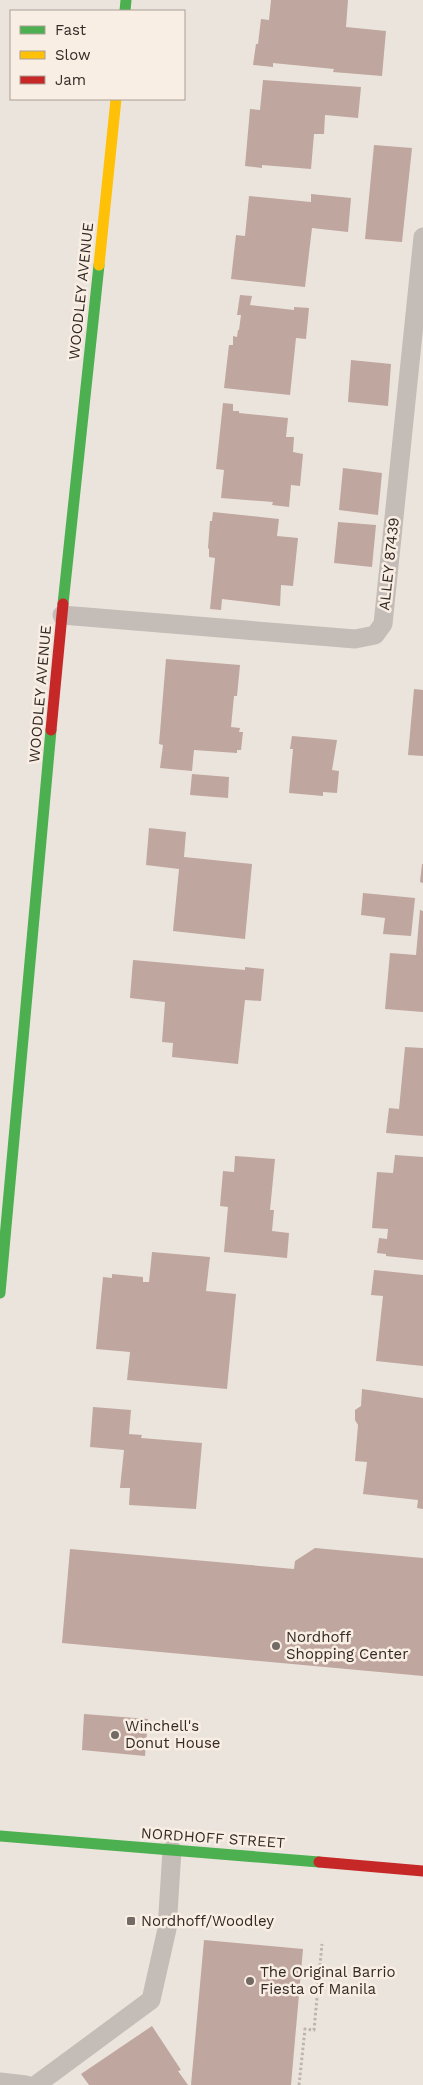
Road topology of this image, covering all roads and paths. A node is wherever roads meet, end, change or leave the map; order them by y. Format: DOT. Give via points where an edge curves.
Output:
graph roads {
  1 [pos="116,100"];
  2 [pos="423,237"];
  3 [pos="62,615"];
  4 [pos="0,1293"];
  5 [pos="0,1836"];
  6 [pos="172,1850"];
  7 [pos="423,1871"];
  8 [pos="322,1944"];
  9 [pos="0,2082"];
  10 [pos="26,2085"];
  11 [pos="36,2085"];
  12 [pos="299,2085"];
  1 -- 3 [label="main road, WOODLEY AVENUE"];
  2 -- 3 [label="lane, ALLEY 87439" via="383,624 374,635 355,639"];
  3 -- 4 [label="main road, WOODLEY AVENUE"];
  5 -- 6 [label="main road, NORDHOFF STREET"];
  6 -- 7 [label="main road, NORDHOFF STREET"];
  6 -- 11 [label="lane" via="166,1930 151,2000"];
  8 -- 12 [label="path" via="314,2030 304,2029"];
  9 -- 10 [label="lane"];
}
